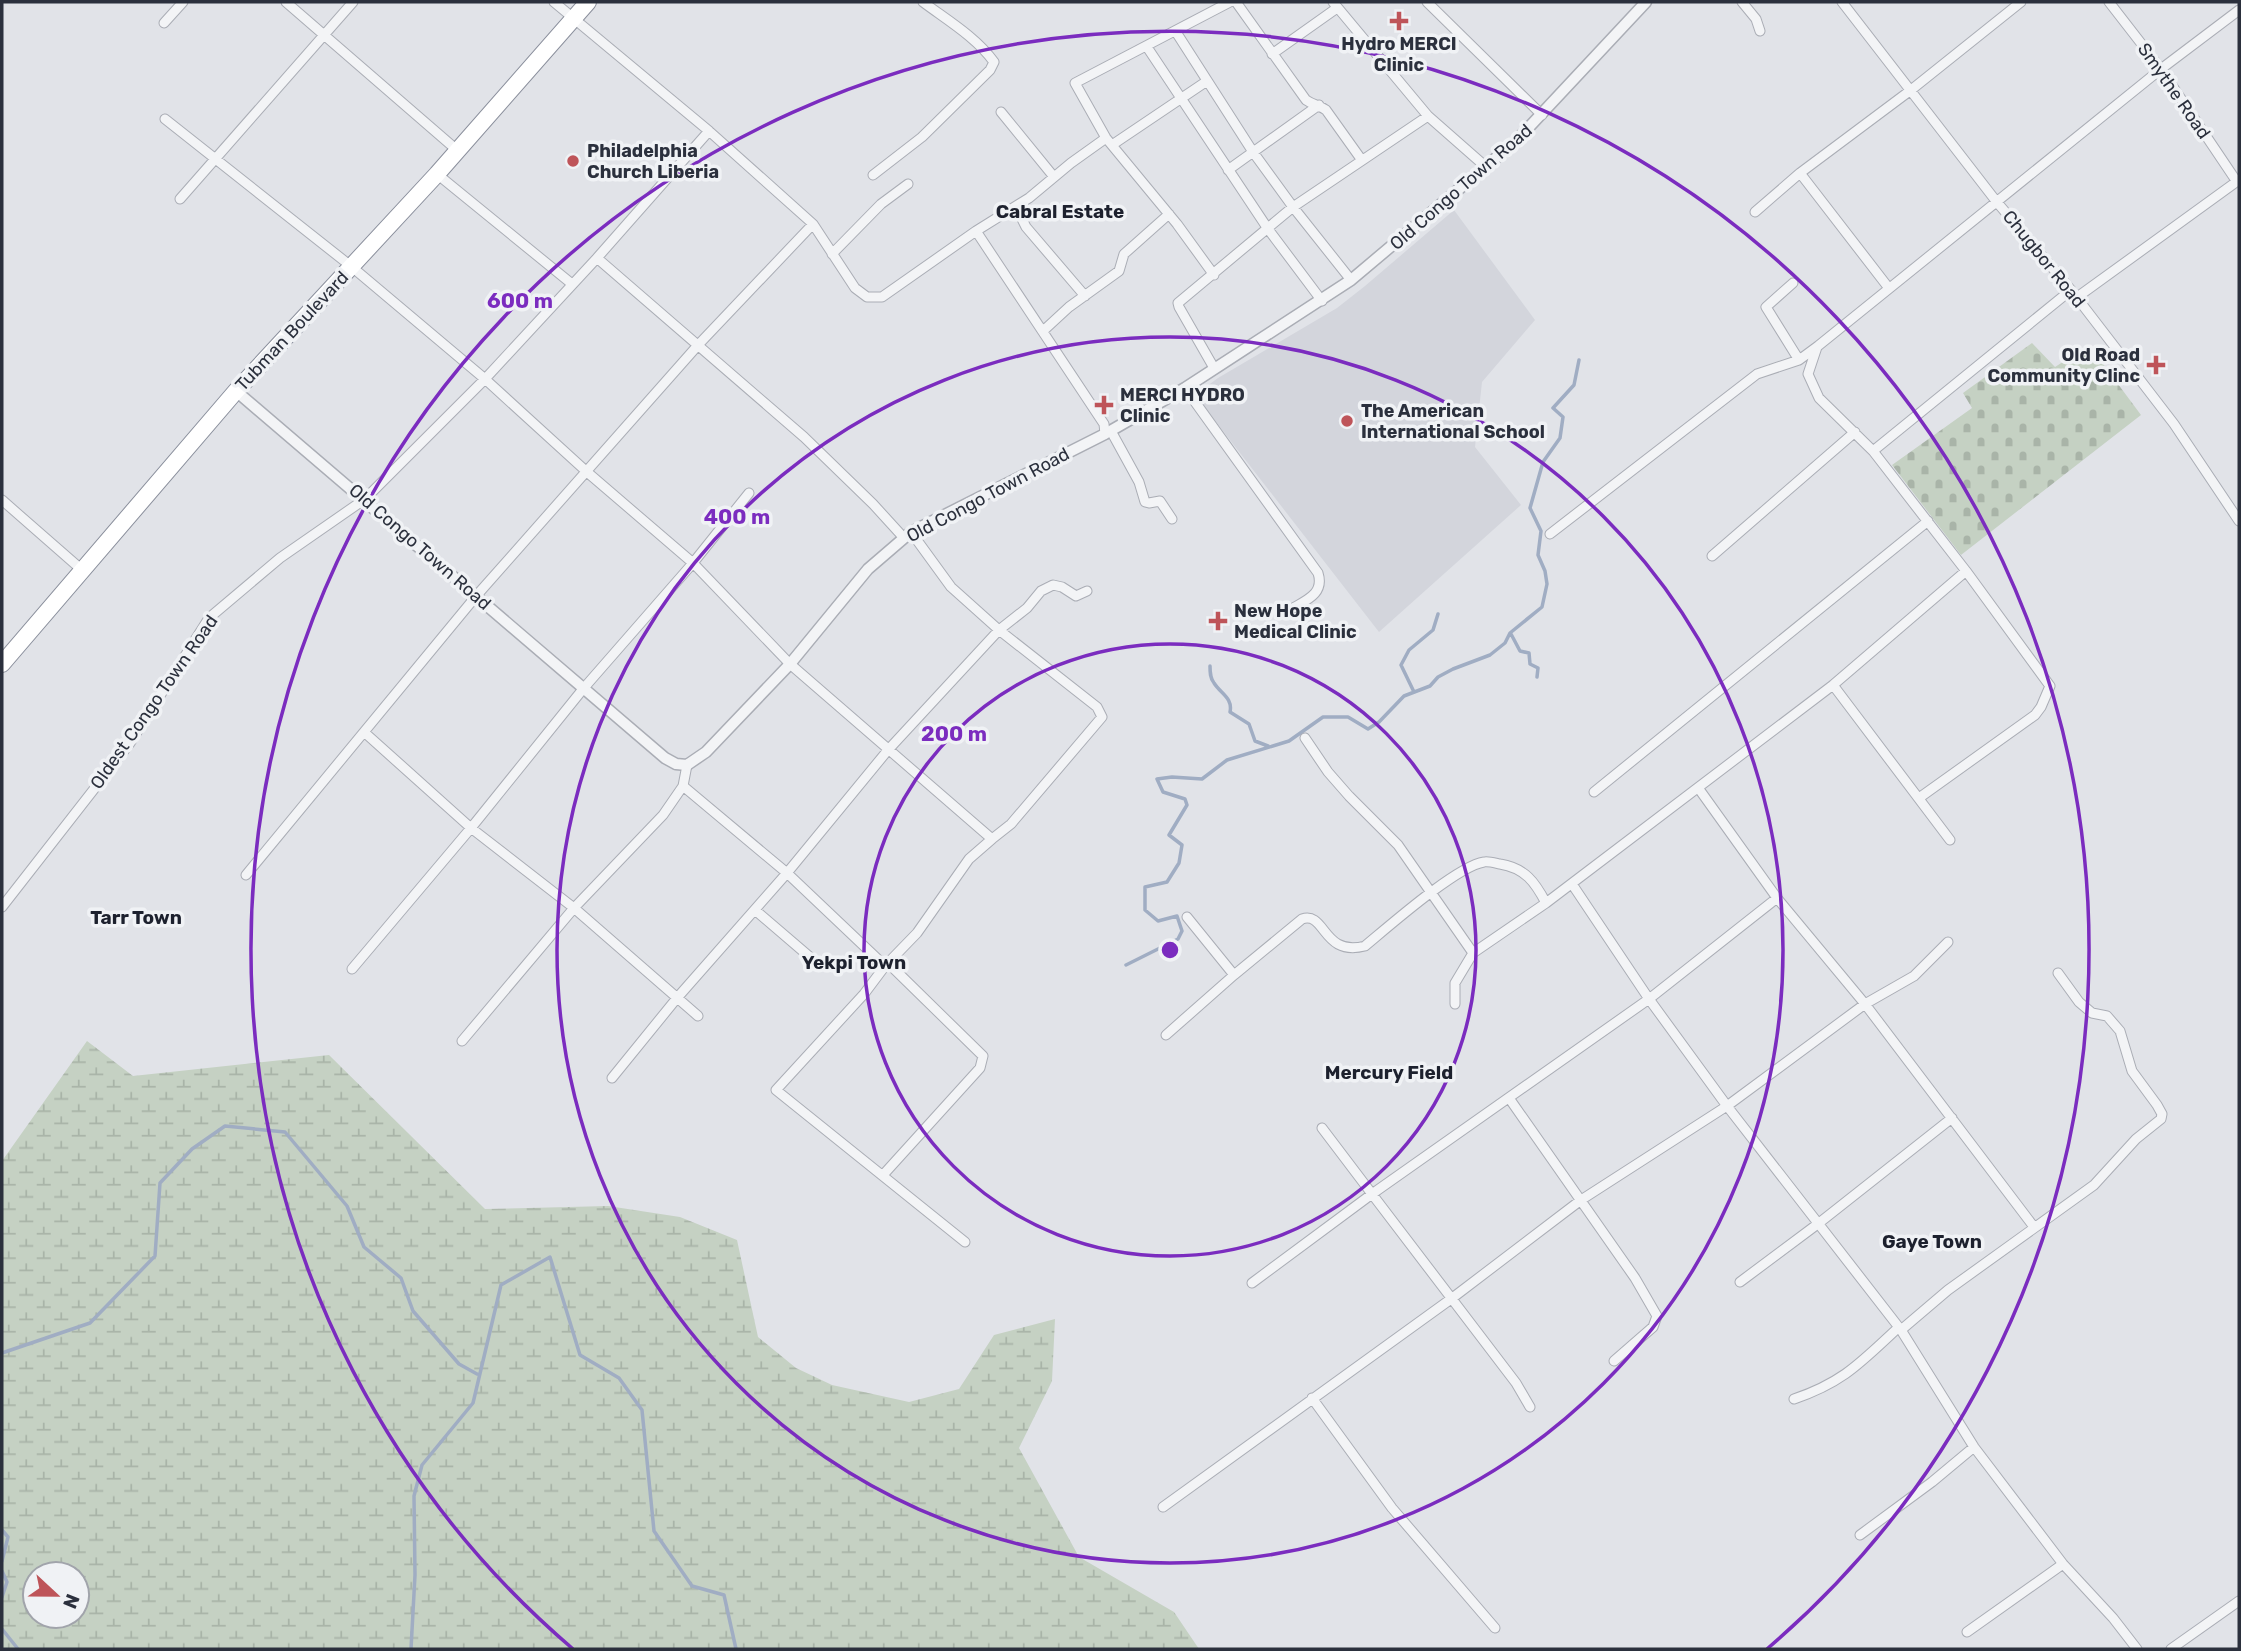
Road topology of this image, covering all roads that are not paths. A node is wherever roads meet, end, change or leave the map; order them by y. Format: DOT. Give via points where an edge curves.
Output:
graph roads {
  1 [pos="183,2"];
  2 [pos="286,2"];
  3 [pos="353,2"];
  4 [pos="554,2"];
  5 [pos="588,2"];
  6 [pos="923,2"];
  7 [pos="1230,2"];
  8 [pos="1236,2"];
  9 [pos="1427,2"];
  10 [pos="1646,2"];
  11 [pos="1742,2"];
  12 [pos="1842,2"];
  13 [pos="2021,2"];
  14 [pos="2109,2"];
  15 [pos="1335,5"];
  16 [pos="2239,10"];
  17 [pos="574,18"];
  18 [pos="164,23"];
  19 [pos="1760,31"];
  20 [pos="1176,32"];
  21 [pos="325,35"];
  22 [pos="1147,47"];
  23 [pos="1272,54"];
  24 [pos="2161,69"];
  25 [pos="1207,81"];
  26 [pos="1911,90"];
  27 [pos="1180,98"];
  28 [pos="1320,105"];
  29 [pos="1001,112"];
  30 [pos="1542,115"];
  31 [pos="1428,116"];
  32 [pos="165,119"];
  33 [pos="709,131"];
  34 [pos="1109,142"];
  35 [pos="458,151"];
  36 [pos="1253,152"];
  37 [pos="1362,159"];
  38 [pos="215,161"];
  39 [pos="1486,167"];
  40 [pos="1228,170"];
  41 [pos="1800,173"];
  42 [pos="437,174"];
  43 [pos="873,175"];
  44 [pos="1054,177"];
  45 [pos="2238,181"];
  46 [pos="908,184"];
  47 [pos="180,199"];
  48 [pos="1996,201"];
  49 [pos="1016,207"];
  50 [pos="1293,208"];
  51 [pos="1755,212"];
  52 [pos="1169,214"];
  53 [pos="813,224"];
  54 [pos="1268,229"];
  55 [pos="976,231"];
  56 [pos="832,254"];
  57 [pos="597,258"];
  58 [pos="352,267"];
  59 [pos="1214,275"];
  60 [pos="1351,280"];
  61 [pos="1793,283"];
  62 [pos="572,284"];
  63 [pos="1888,287"];
  64 [pos="2073,294"];
  65 [pos="1085,296"];
  66 [pos="1322,301"];
  67 [pos="1043,331"];
  68 [pos="699,344"];
  69 [pos="1818,345"];
  70 [pos="1799,359"];
  71 [pos="1214,368"];
  72 [pos="485,379"];
  73 [pos="1185,388"];
  74 [pos="236,391"];
  75 [pos="1108,432"];
  76 [pos="1855,432"];
  77 [pos="1873,451"];
  78 [pos="587,472"];
  79 [pos="750,493"];
  80 [pos="365,499"];
  81 [pos="2,500"];
  82 [pos="1172,520"];
  83 [pos="1928,521"];
  84 [pos="2239,521"];
  85 [pos="1550,534"];
  86 [pos="907,535"];
  87 [pos="1712,556"];
  88 [pos="693,564"];
  89 [pos="82,570"];
  90 [pos="1966,570"];
  91 [pos="1087,591"];
  92 [pos="477,595"];
  93 [pos="1288,611"];
  94 [pos="999,630"];
  95 [pos="2,664"];
  96 [pos="790,664"];
  97 [pos="1833,685"];
  98 [pos="583,689"];
  99 [pos="364,732"];
  100 [pos="1305,738"];
  101 [pos="888,750"];
  102 [pos="687,765"];
  103 [pos="683,786"];
  104 [pos="1699,789"];
  105 [pos="1594,792"];
  106 [pos="1919,798"];
  107 [pos="471,828"];
  108 [pos="992,839"];
  109 [pos="1950,839"];
  110 [pos="787,873"];
  111 [pos="246,875"];
  112 [pos="1572,884"];
  113 [pos="1431,893"];
  114 [pos="1777,898"];
  115 [pos="1546,903"];
  116 [pos="2,906"];
  117 [pos="575,908"];
  118 [pos="755,910"];
  119 [pos="1187,916"];
  120 [pos="1948,942"];
  121 [pos="1472,953"];
  122 [pos="811,958"];
  123 [pos="887,965"];
  124 [pos="352,969"];
  125 [pos="2057,973"];
  126 [pos="1234,975"];
  127 [pos="677,998"];
  128 [pos="1649,999"];
  129 [pos="1455,1004"];
  130 [pos="1865,1004"];
  131 [pos="698,1016"];
  132 [pos="1166,1035"];
  133 [pos="462,1041"];
  134 [pos="612,1078"];
  135 [pos="1509,1098"];
  136 [pos="1727,1106"];
  137 [pos="1952,1118"];
  138 [pos="1322,1128"];
  139 [pos="883,1175"];
  140 [pos="1372,1194"];
  141 [pos="1581,1200"];
  142 [pos="1819,1223"];
  143 [pos="2034,1227"];
  144 [pos="965,1242"];
  145 [pos="1740,1282"];
  146 [pos="1252,1283"];
  147 [pos="1451,1299"];
  148 [pos="1900,1329"];
  149 [pos="1614,1361"];
  150 [pos="1312,1398"];
  151 [pos="1794,1399"];
  152 [pos="1530,1407"];
  153 [pos="1975,1447"];
  154 [pos="1163,1507"];
  155 [pos="1860,1535"];
  156 [pos="2063,1564"];
  157 [pos="2239,1601"];
  158 [pos="1495,1628"];
  159 [pos="1967,1632"];
  160 [pos="2137,1649"];
  161 [pos="2171,1649"];
  1 -- 18 [label="street"];
  2 -- 21 [label="street"];
  3 -- 21 [label="street"];
  4 -- 17 [label="street"];
  5 -- 17 [label="highway, Tubman Boulevard"];
  6 -- 43 [label="street" via="993,62 932,128"];
  7 -- 20 [label="street"];
  8 -- 23 [label="street"];
  9 -- 30 [label="street"];
  10 -- 30 [label="street, Old Congo Town Road"];
  11 -- 19 [label="street"];
  12 -- 26 [label="street, Chugbor Road"];
  13 -- 26 [label="street"];
  14 -- 24 [label="street, Smythe Road"];
  15 -- 23 [label="street"];
  15 -- 31 [label="street"];
  16 -- 24 [label="street"];
  17 -- 33 [label="street"];
  17 -- 35 [label="highway, Tubman Boulevard"];
  20 -- 22 [label="street"];
  20 -- 25 [label="street"];
  21 -- 35 [label="street"];
  21 -- 38 [label="street"];
  22 -- 27 [label="street"];
  22 -- 34 [label="street" via="1075,83"];
  23 -- 28 [label="street" via="1306,100"];
  24 -- 45 [label="street, Smythe Road"];
  24 -- 48 [label="street"];
  25 -- 27 [label="street"];
  25 -- 36 [label="street"];
  26 -- 41 [label="street"];
  26 -- 48 [label="street, Chugbor Road"];
  27 -- 34 [label="street"];
  27 -- 40 [label="street"];
  28 -- 36 [label="street"];
  28 -- 37 [label="street"];
  29 -- 44 [label="street"];
  30 -- 39 [label="street, Old Congo Town Road"];
  31 -- 37 [label="street"];
  31 -- 39 [label="street"];
  32 -- 38 [label="street"];
  33 -- 53 [label="street"];
  33 -- 57 [label="street, Oldest Congo Town Road"];
  34 -- 44 [label="street"];
  34 -- 52 [label="street"];
  35 -- 42 [label="highway, Tubman Boulevard"];
  36 -- 40 [label="street"];
  36 -- 50 [label="street"];
  37 -- 50 [label="street"];
  38 -- 47 [label="street"];
  38 -- 58 [label="street"];
  39 -- 60 [label="street, Old Congo Town Road"];
  40 -- 54 [label="street"];
  41 -- 51 [label="street"];
  41 -- 63 [label="street"];
  42 -- 58 [label="highway, Tubman Boulevard"];
  42 -- 62 [label="street"];
  44 -- 49 [label="street"];
  45 -- 64 [label="street"];
  46 -- 56 [label="street" via="881,204"];
  48 -- 63 [label="street"];
  48 -- 64 [label="street, Chugbor Road"];
  49 -- 55 [label="street"];
  49 -- 65 [label="street" via="1026,227"];
  50 -- 54 [label="street"];
  50 -- 60 [label="street"];
  52 -- 59 [label="street"];
  52 -- 65 [label="street" via="1125,254 1119,271"];
  53 -- 56 [label="street"];
  53 -- 68 [label="street"];
  54 -- 59 [label="street"];
  54 -- 66 [label="street"];
  55 -- 56 [label="street" via="882,297 867,297 855,288"];
  55 -- 67 [label="street"];
  57 -- 62 [label="street, Oldest Congo Town Road"];
  57 -- 68 [label="street"];
  58 -- 72 [label="street"];
  58 -- 74 [label="highway, Tubman Boulevard"];
  59 -- 71 [label="street" via="1178,303"];
  60 -- 66 [label="street, Old Congo Town Road"];
  61 -- 70 [label="street" via="1766,307"];
  62 -- 72 [label="street, Oldest Congo Town Road"];
  63 -- 69 [label="street"];
  64 -- 77 [label="street"];
  64 -- 84 [label="street, Chugbor Road" via="2174,424"];
  65 -- 67 [label="street"];
  66 -- 71 [label="street, Old Congo Town Road"];
  67 -- 75 [label="street"];
  68 -- 78 [label="street"];
  68 -- 86 [label="street"];
  69 -- 70 [label="street"];
  69 -- 76 [label="street" via="1808,374 1819,398"];
  70 -- 85 [label="street" via="1758,374"];
  71 -- 73 [label="street, Old Congo Town Road"];
  72 -- 78 [label="street"];
  72 -- 80 [label="street, Oldest Congo Town Road"];
  73 -- 75 [label="street, Old Congo Town Road"];
  73 -- 93 [label="street" via="1318,573 1318,591"];
  74 -- 80 [label="street, Old Congo Town Road"];
  74 -- 89 [label="highway, Tubman Boulevard"];
  75 -- 82 [label="street" via="1139,482 1145,502 1160,501"];
  75 -- 86 [label="street, Old Congo Town Road"];
  76 -- 77 [label="street"];
  76 -- 87 [label="street"];
  77 -- 83 [label="street"];
  78 -- 88 [label="street"];
  78 -- 92 [label="street"];
  79 -- 88 [label="street"];
  80 -- 92 [label="street, Old Congo Town Road"];
  80 -- 116 [label="street, Oldest Congo Town Road" via="280,558 209,618 130,743"];
  81 -- 89 [label="street"];
  83 -- 90 [label="street"];
  83 -- 105 [label="street"];
  86 -- 94 [label="street" via="951,587"];
  86 -- 96 [label="street, Old Congo Town Road" via="868,569"];
  88 -- 96 [label="street"];
  88 -- 98 [label="street"];
  89 -- 95 [label="highway, Tubman Boulevard"];
  90 -- 97 [label="street"];
  90 -- 106 [label="street" via="2050,686 2035,715"];
  91 -- 94 [label="street" via="1076,596 1053,585"];
  92 -- 98 [label="street, Old Congo Town Road"];
  92 -- 99 [label="street"];
  94 -- 101 [label="street"];
  94 -- 108 [label="street" via="1097,707 1102,717 1011,824"];
  96 -- 101 [label="street"];
  96 -- 102 [label="street, Old Congo Town Road" via="706,752"];
  97 -- 104 [label="street"];
  97 -- 106 [label="street"];
  98 -- 102 [label="street, Old Congo Town Road" via="665,758"];
  98 -- 107 [label="street"];
  99 -- 107 [label="street"];
  99 -- 111 [label="street"];
  100 -- 113 [label="street" via="1328,772 1398,845"];
  101 -- 108 [label="street"];
  101 -- 110 [label="street"];
  102 -- 103 [label="street"];
  103 -- 110 [label="street"];
  103 -- 117 [label="street" via="663,815"];
  104 -- 112 [label="street"];
  104 -- 114 [label="street"];
  106 -- 109 [label="street"];
  107 -- 117 [label="street"];
  107 -- 124 [label="street"];
  108 -- 123 [label="street" via="969,859 917,933"];
  110 -- 118 [label="street"];
  110 -- 123 [label="street"];
  112 -- 115 [label="street"];
  112 -- 128 [label="street"];
  113 -- 115 [label="street" via="1484,862 1524,872 1536,882"];
  113 -- 121 [label="street"];
  113 -- 126 [label="street" via="1365,946 1352,949 1337,945 1314,919 1302,919"];
  114 -- 128 [label="street"];
  114 -- 130 [label="street"];
  115 -- 121 [label="street"];
  117 -- 127 [label="street"];
  117 -- 133 [label="street"];
  118 -- 122 [label="street"];
  118 -- 127 [label="street"];
  119 -- 126 [label="street"];
  120 -- 130 [label="street" via="1914,976"];
  121 -- 129 [label="street" via="1455,983"];
  123 -- 139 [label="street" via="984,1059"];
  123 -- 139 [label="street" via="776,1090"];
  125 -- 143 [label="street" via="2079,1002 2092,1013 2107,1016 2120,1031 2132,1071 2162,1114 2094,1185"];
  126 -- 132 [label="street"];
  127 -- 131 [label="street"];
  127 -- 134 [label="street"];
  128 -- 135 [label="street"];
  128 -- 136 [label="street"];
  130 -- 136 [label="street"];
  130 -- 137 [label="street"];
  135 -- 140 [label="street"];
  135 -- 141 [label="street"];
  136 -- 141 [label="street"];
  136 -- 142 [label="street"];
  137 -- 142 [label="street"];
  137 -- 143 [label="street"];
  138 -- 140 [label="street"];
  139 -- 144 [label="street"];
  140 -- 146 [label="street"];
  140 -- 147 [label="street"];
  141 -- 147 [label="street"];
  141 -- 149 [label="street" via="1657,1316 1653,1327"];
  142 -- 145 [label="street"];
  142 -- 148 [label="street"];
  143 -- 148 [label="street"];
  147 -- 150 [label="street"];
  147 -- 152 [label="street"];
  148 -- 151 [label="street" via="1847,1375"];
  148 -- 153 [label="street"];
  150 -- 154 [label="street"];
  150 -- 158 [label="street" via="1392,1508"];
  153 -- 155 [label="street"];
  153 -- 156 [label="street"];
  156 -- 159 [label="street"];
  156 -- 160 [label="street"];
  157 -- 161 [label="street"];
}
